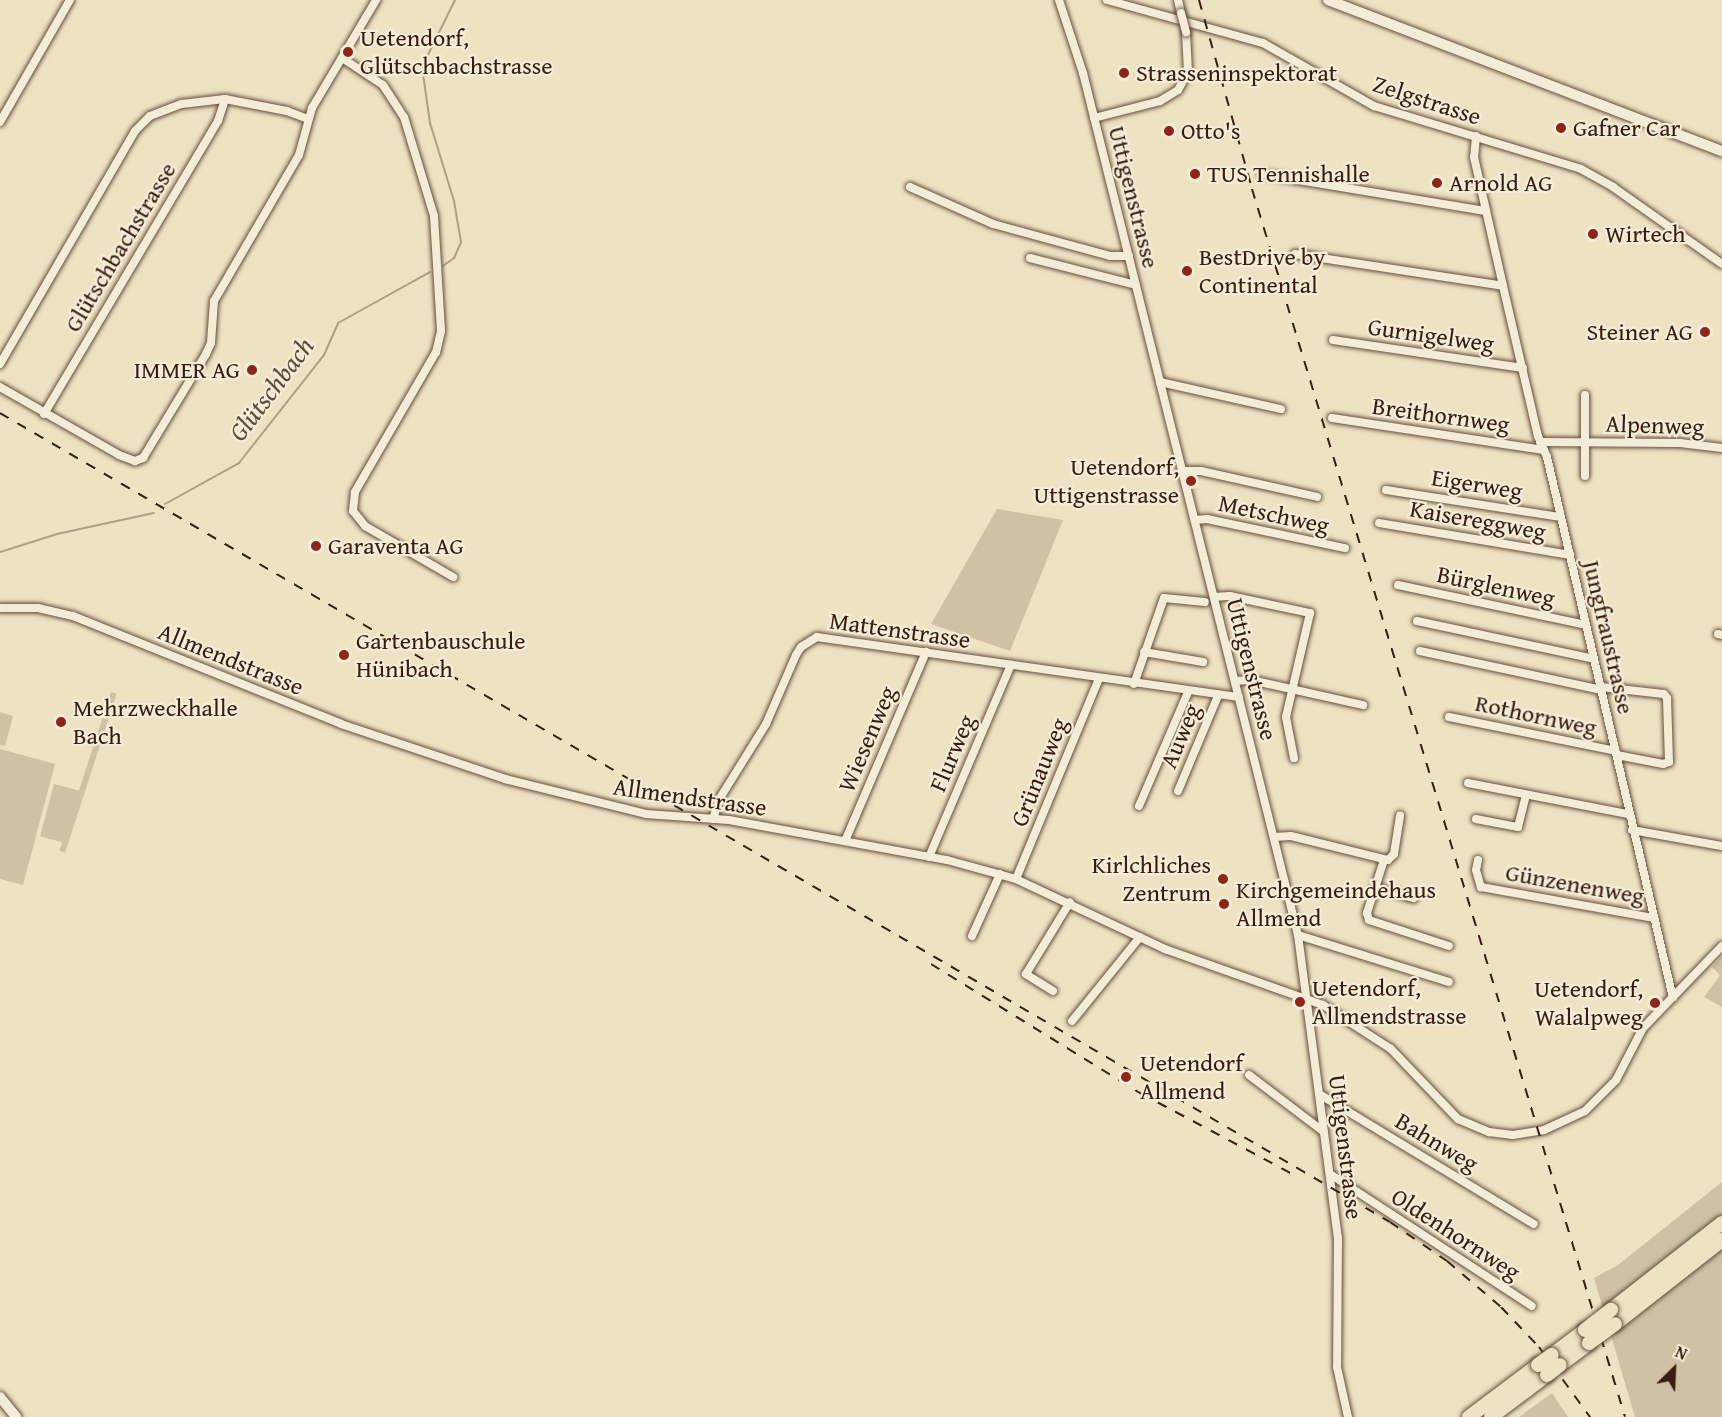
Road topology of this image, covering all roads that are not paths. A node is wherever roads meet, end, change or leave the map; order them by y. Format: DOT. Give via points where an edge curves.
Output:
graph roads {
  1 [pos="70,0"];
  2 [pos="376,0"];
  3 [pos="1060,0"];
  4 [pos="1107,0"];
  5 [pos="1178,0"];
  6 [pos="1328,0"];
  7 [pos="342,58"];
  8 [pos="225,99"];
  9 [pos="1095,118"];
  10 [pos="308,119"];
  11 [pos="0,122"];
  12 [pos="1476,136"];
  13 [pos="1695,138"];
  14 [pos="1722,144"];
  15 [pos="1722,151"];
  16 [pos="1262,174"];
  17 [pos="910,187"];
  18 [pos="1486,211"];
  19 [pos="1295,254"];
  20 [pos="1129,256"];
  21 [pos="1030,258"];
  22 [pos="1722,264"];
  23 [pos="1136,285"];
  24 [pos="1503,286"];
  25 [pos="1333,340"];
  26 [pos="0,364"];
  27 [pos="1523,368"];
  28 [pos="1160,382"];
  29 [pos="0,387"];
  30 [pos="1585,395"];
  31 [pos="1281,410"];
  32 [pos="44,414"];
  33 [pos="1332,418"];
  34 [pos="1586,442"];
  35 [pos="1542,446"];
  36 [pos="1722,448"];
  37 [pos="1183,471"];
  38 [pos="1585,476"];
  39 [pos="1386,490"];
  40 [pos="1317,497"];
  41 [pos="1561,517"];
  42 [pos="1195,520"];
  43 [pos="1379,523"];
  44 [pos="1345,548"];
  45 [pos="1570,555"];
  46 [pos="453,577"];
  47 [pos="1398,585"];
  48 [pos="1214,597"];
  49 [pos="1205,602"];
  50 [pos="0,608"];
  51 [pos="1417,621"];
  52 [pos="1586,625"];
  53 [pos="1420,651"];
  54 [pos="926,652"];
  55 [pos="1144,652"];
  56 [pos="1594,659"];
  57 [pos="1203,662"];
  58 [pos="1011,665"];
  59 [pos="1099,679"];
  60 [pos="1235,681"];
  61 [pos="1134,684"];
  62 [pos="1601,688"];
  63 [pos="1293,690"];
  64 [pos="1188,692"];
  65 [pos="1218,696"];
  66 [pos="1239,697"];
  67 [pos="1363,705"];
  68 [pos="1449,717"];
  69 [pos="1616,753"];
  70 [pos="1294,758"];
  71 [pos="1468,783"];
  72 [pos="1178,791"];
  73 [pos="1526,795"];
  74 [pos="1140,806"];
  75 [pos="1628,814"];
  76 [pos="1400,815"];
  77 [pos="713,819"];
  78 [pos="1476,819"];
  79 [pos="1632,830"];
  80 [pos="1274,837"];
  81 [pos="845,842"];
  82 [pos="1722,846"];
  83 [pos="929,857"];
  84 [pos="1384,860"];
  85 [pos="1478,860"];
  86 [pos="1000,874"];
  87 [pos="1016,879"];
  88 [pos="1376,888"];
  89 [pos="1414,898"];
  90 [pos="1070,902"];
  91 [pos="1654,918"];
  92 [pos="1298,935"];
  93 [pos="972,936"];
  94 [pos="1140,937"];
  95 [pos="1449,945"];
  96 [pos="1722,946"];
  97 [pos="1449,982"];
  98 [pos="1053,991"];
  99 [pos="1308,998"];
  100 [pos="1673,998"];
  101 [pos="1072,1021"];
  102 [pos="1249,1075"];
  103 [pos="1319,1095"];
  104 [pos="1324,1132"];
  105 [pos="1330,1174"];
  106 [pos="1722,1223"];
  107 [pos="1534,1224"];
  108 [pos="1722,1240"];
  109 [pos="1532,1306"];
  110 [pos="1613,1317"];
  111 [pos="1542,1370"];
  112 [pos="0,1397"];
  113 [pos="16,1417"];
  114 [pos="1348,1417"];
  115 [pos="1469,1417"];
  116 [pos="1491,1417"];
  1 -- 11 [label="street"];
  2 -- 7 [label="street"];
  3 -- 9 [label="street"];
  4 -- 12 [label="street, Zelgstrasse" via="1263,43 1360,100"];
  5 -- 9 [label="street, Uttigenstrasse, bridge" via="1186,32 1188,72 1178,90 1151,104"];
  6 -- 13 [label="main road"];
  7 -- 10 [label="street"];
  7 -- 46 [label="street" via="382,85 404,117 434,216 441,318 436,352 355,492 353,512 365,526"];
  8 -- 10 [label="street, Glütschbachstrasse"];
  8 -- 26 [label="street, Glütschbachstrasse" via="161,110 142,123"];
  8 -- 32 [label="street, Glütschbachstrasse" via="218,121"];
  9 -- 20 [label="street, Uttigenstrasse"];
  10 -- 32 [label="street" via="299,155 214,301 209,348 143,458 135,461 118,455"];
  12 -- 18 [label="street, Jungfraustrasse" via="1474,157"];
  12 -- 22 [label="street, Zelgstrasse" via="1597,177"];
  13 -- 14 [label="main road"];
  13 -- 15 [label="main road"];
  16 -- 18 [label="street"];
  17 -- 20 [label="street" via="993,224 1110,256"];
  18 -- 24 [label="street, Jungfraustrasse"];
  19 -- 24 [label="street"];
  20 -- 23 [label="street, Uttigenstrasse"];
  21 -- 23 [label="street"];
  23 -- 28 [label="street, Uttigenstrasse"];
  24 -- 27 [label="street, Jungfraustrasse"];
  25 -- 27 [label="street, Gurnigelweg"];
  27 -- 35 [label="street, Jungfraustrasse"];
  28 -- 31 [label="street"];
  28 -- 37 [label="street, Uttigenstrasse"];
  29 -- 32 [label="street"];
  30 -- 34 [label="street, Alpenweg"];
  33 -- 35 [label="street, Breithornweg"];
  34 -- 35 [label="street, Alpenweg"];
  34 -- 36 [label="street, Alpenweg" via="1680,442"];
  34 -- 38 [label="street, Alpenweg"];
  35 -- 41 [label="street, Jungfraustrasse"];
  37 -- 40 [label="street"];
  37 -- 42 [label="street, Uttigenstrasse"];
  39 -- 41 [label="street, Eigerweg"];
  41 -- 45 [label="street, Jungfraustrasse"];
  42 -- 44 [label="street, Metschweg" via="1207,519"];
  42 -- 48 [label="street, Uttigenstrasse"];
  43 -- 45 [label="street, Kaisereggweg"];
  45 -- 52 [label="street, Jungfraustrasse"];
  47 -- 52 [label="street, Bürglenweg"];
  48 -- 60 [label="street, Uttigenstrasse"];
  48 -- 63 [label="street" via="1230,596 1310,613"];
  49 -- 55 [label="street" via="1164,598"];
  50 -- 77 [label="street, Allmendstrasse" via="38,608 73,616 313,713 474,770 646,814"];
  51 -- 56 [label="street"];
  52 -- 56 [label="street, Jungfraustrasse"];
  53 -- 62 [label="street"];
  54 -- 58 [label="street, Mattenstrasse"];
  54 -- 77 [label="street, Mattenstrasse" via="828,638 817,638 801,646 766,724 720,798"];
  54 -- 81 [label="street, Wiesenweg"];
  55 -- 57 [label="street"];
  55 -- 61 [label="street"];
  56 -- 62 [label="street, Jungfraustrasse"];
  58 -- 59 [label="street, Mattenstrasse"];
  58 -- 83 [label="street, Flurweg"];
  59 -- 61 [label="street, Mattenstrasse"];
  59 -- 87 [label="street, Grünauweg"];
  60 -- 63 [label="street" via="1251,680"];
  60 -- 66 [label="street, Uttigenstrasse"];
  61 -- 64 [label="street, Mattenstrasse"];
  62 -- 69 [label="street, Jungfraustrasse"];
  62 -- 69 [label="street, Rothornweg" via="1664,694 1667,698 1670,762 1663,764"];
  63 -- 67 [label="street"];
  63 -- 70 [label="street" via="1286,722"];
  64 -- 65 [label="street, Mattenstrasse"];
  64 -- 74 [label="street"];
  65 -- 66 [label="street, Mattenstrasse"];
  65 -- 72 [label="street, Auweg"];
  66 -- 80 [label="street, Uttigenstrasse"];
  68 -- 69 [label="street, Rothornweg"];
  69 -- 75 [label="street, Jungfraustrasse"];
  71 -- 73 [label="street"];
  73 -- 75 [label="street"];
  73 -- 78 [label="street" via="1518,826"];
  75 -- 79 [label="street, Jungfraustrasse"];
  76 -- 84 [label="street" via="1394,854"];
  77 -- 81 [label="street, Allmendstrasse"];
  79 -- 82 [label="street"];
  79 -- 91 [label="street, Jungfraustrasse"];
  80 -- 84 [label="street" via="1291,836"];
  80 -- 92 [label="street, Uttigenstrasse"];
  81 -- 83 [label="street, Allmendstrasse"];
  83 -- 86 [label="street, Allmendstrasse"];
  84 -- 88 [label="street"];
  85 -- 91 [label="street, Günzenenweg" via="1476,870 1481,886"];
  86 -- 87 [label="street, Allmendstrasse"];
  86 -- 93 [label="street"];
  87 -- 90 [label="street, Allmendstrasse"];
  88 -- 89 [label="street"];
  88 -- 95 [label="street" via="1369,920"];
  90 -- 94 [label="street, Allmendstrasse"];
  90 -- 98 [label="street" via="1026,974"];
  91 -- 100 [label="street, Jungfraustrasse"];
  92 -- 97 [label="street"];
  92 -- 99 [label="street, Uttigenstrasse"];
  94 -- 99 [label="street, Allmendstrasse" via="1179,955"];
  94 -- 101 [label="street"];
  96 -- 100 [label="street, Allmendstrasse"];
  99 -- 100 [label="street, Allmendstrasse" via="1391,1048 1458,1119 1481,1130 1507,1135 1554,1128 1592,1106 1616,1080 1637,1035"];
  99 -- 103 [label="street, Uttigenstrasse"];
  102 -- 104 [label="street"];
  103 -- 104 [label="street, Uttigenstrasse"];
  103 -- 107 [label="street, Bahnweg"];
  104 -- 105 [label="street, Uttigenstrasse"];
  105 -- 109 [label="street, Oldenhornweg"];
  105 -- 114 [label="street, Uttigenstrasse" via="1340,1262 1337,1367"];
  106 -- 110 [label="highway"];
  108 -- 110 [label="highway"];
  110 -- 111 [label="highway, bridge"];
  111 -- 115 [label="highway"];
  111 -- 116 [label="highway"];
  112 -- 113 [label="main road"];
}
